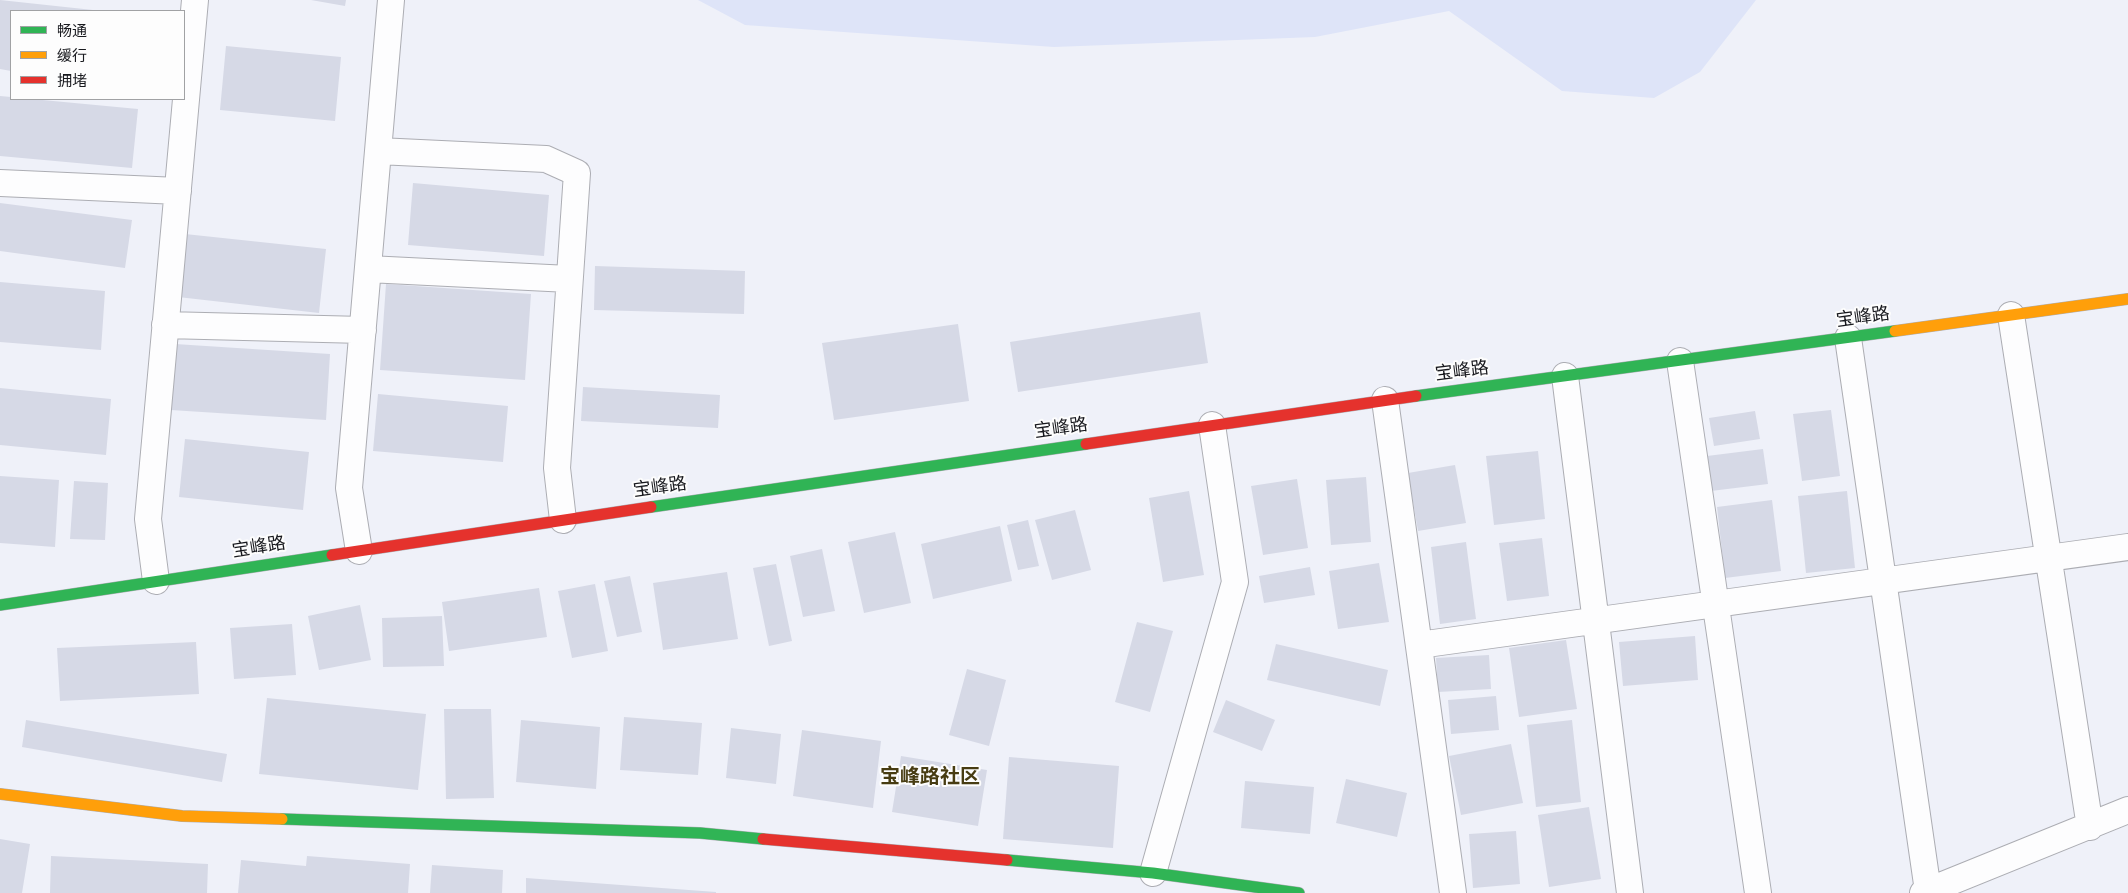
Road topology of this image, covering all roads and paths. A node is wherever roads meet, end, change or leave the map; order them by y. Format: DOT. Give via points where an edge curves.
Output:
graph roads {
  1 [pos="195,0"];
  2 [pos="391,0"];
  3 [pos="378,150"];
  4 [pos="0,182"];
  5 [pos="178,191"];
  6 [pos="368,269"];
  7 [pos="570,279"];
  8 [pos="2128,299"];
  9 [pos="2011,316"];
  10 [pos="165,325"];
  11 [pos="363,330"];
  12 [pos="1848,338"];
  13 [pos="1680,361"];
  14 [pos="1565,376"];
  15 [pos="1385,400"];
  16 [pos="1212,425"];
  17 [pos="563,520"];
  18 [pos="2128,547"];
  19 [pos="359,550"];
  20 [pos="2049,558"];
  21 [pos="156,581"];
  22 [pos="1883,581"];
  23 [pos="1715,604"];
  24 [pos="0,605"];
  25 [pos="1596,620"];
  26 [pos="1419,645"];
  27 [pos="0,794"];
  28 [pos="2128,810"];
  29 [pos="2090,826"];
  30 [pos="1153,873"];
  31 [pos="1926,892"];
  32 [pos="1299,893"];
  33 [pos="1453,893"];
  34 [pos="1630,893"];
  35 [pos="1758,893"];
  1 -- 5 [label="street"];
  2 -- 3 [label="street"];
  3 -- 6 [label="street"];
  3 -- 7 [label="street" via="546,159 577,174"];
  4 -- 5 [label="street"];
  5 -- 10 [label="street"];
  6 -- 7 [label="street"];
  6 -- 11 [label="street"];
  7 -- 17 [label="street" via="557,468"];
  8 -- 9 [label="street, 宝峰路"];
  9 -- 12 [label="street, 宝峰路"];
  9 -- 20 [label="street"];
  10 -- 11 [label="street"];
  10 -- 21 [label="street" via="148,519"];
  11 -- 19 [label="street" via="349,488"];
  12 -- 13 [label="street, 宝峰路"];
  12 -- 22 [label="street"];
  13 -- 14 [label="street, 宝峰路"];
  13 -- 23 [label="street"];
  14 -- 15 [label="street, 宝峰路"];
  14 -- 25 [label="street"];
  15 -- 16 [label="street, 宝峰路"];
  15 -- 26 [label="street"];
  16 -- 17 [label="street, 宝峰路"];
  16 -- 30 [label="street" via="1235,582"];
  17 -- 19 [label="street, 宝峰路"];
  18 -- 20 [label="street"];
  19 -- 21 [label="street, 宝峰路"];
  20 -- 22 [label="street"];
  20 -- 29 [label="street"];
  21 -- 24 [label="street, 宝峰路"];
  22 -- 23 [label="street"];
  22 -- 31 [label="street"];
  23 -- 25 [label="street"];
  23 -- 35 [label="street"];
  25 -- 26 [label="street"];
  25 -- 34 [label="street"];
  26 -- 33 [label="street"];
  27 -- 30 [label="street" via="182,816 700,833"];
  28 -- 29 [label="street"];
  29 -- 31 [label="street"];
  30 -- 32 [label="street"];
}
